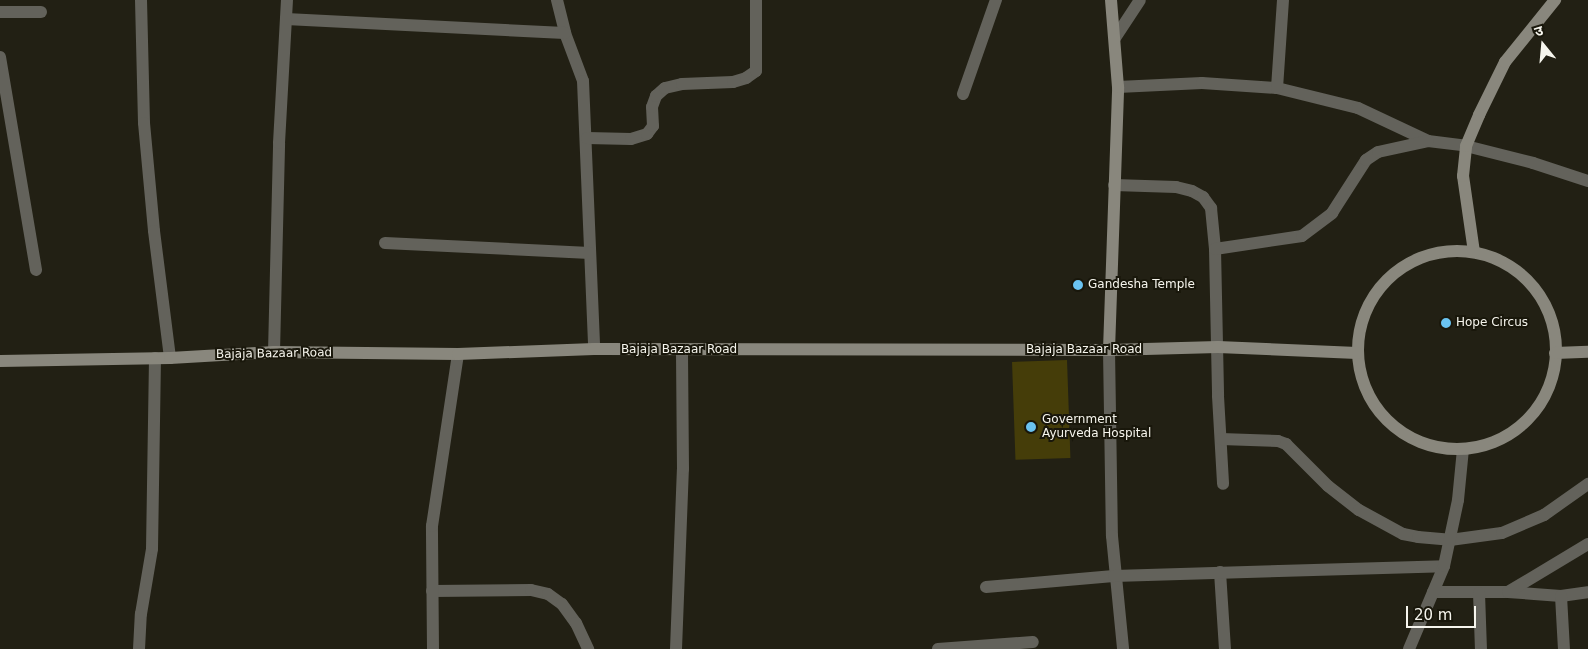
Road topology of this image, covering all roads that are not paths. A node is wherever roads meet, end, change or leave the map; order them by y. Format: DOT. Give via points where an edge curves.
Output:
graph roads {
  1 [pos="140,0"];
  2 [pos="287,0"];
  3 [pos="557,0"];
  4 [pos="756,0"];
  5 [pos="996,0"];
  6 [pos="1111,0"];
  7 [pos="1140,0"];
  8 [pos="1283,0"];
  9 [pos="1555,0"];
  10 [pos="0,12"];
  11 [pos="41,12"];
  12 [pos="286,19"];
  13 [pos="565,33"];
  14 [pos="1115,38"];
  15 [pos="0,57"];
  16 [pos="1118,87"];
  17 [pos="1277,88"];
  18 [pos="963,94"];
  19 [pos="587,138"];
  20 [pos="1428,141"];
  21 [pos="1466,146"];
  22 [pos="1588,181"];
  23 [pos="1114,185"];
  24 [pos="385,243"];
  25 [pos="1215,249"];
  26 [pos="1474,252"];
  27 [pos="590,253"];
  28 [pos="36,270"];
  29 [pos="1218,347"];
  30 [pos="594,349"];
  31 [pos="682,350"];
  32 [pos="1109,350"];
  33 [pos="274,352"];
  34 [pos="1588,352"];
  35 [pos="1357,353"];
  36 [pos="1555,353"];
  37 [pos="458,354"];
  38 [pos="155,358"];
  39 [pos="170,358"];
  40 [pos="0,360"];
  41 [pos="1220,439"];
  42 [pos="1463,449"];
  43 [pos="1223,484"];
  44 [pos="1588,484"];
  45 [pos="1450,540"];
  46 [pos="1588,544"];
  47 [pos="1444,566"];
  48 [pos="1220,572"];
  49 [pos="1114,576"];
  50 [pos="986,587"];
  51 [pos="432,590"];
  52 [pos="1433,592"];
  53 [pos="1508,592"];
  54 [pos="1588,592"];
  55 [pos="1479,593"];
  56 [pos="1561,596"];
  57 [pos="1033,642"];
  58 [pos="139,649"];
  59 [pos="433,649"];
  60 [pos="588,649"];
  61 [pos="676,649"];
  62 [pos="938,649"];
  63 [pos="1123,649"];
  64 [pos="1225,649"];
  65 [pos="1409,649"];
  66 [pos="1481,649"];
  67 [pos="1564,649"];
  1 -- 39 [label="street" via="144,123"];
  2 -- 12 [label="street"];
  3 -- 13 [label="street"];
  4 -- 19 [label="street" via="756,71 733,82 665,88 656,96 652,107 653,126 647,134 631,139"];
  5 -- 18 [label="street"];
  6 -- 14 [label="street"];
  7 -- 14 [label="street"];
  8 -- 17 [label="street"];
  9 -- 21 [label="street" via="1505,62"];
  10 -- 11 [label="street"];
  12 -- 13 [label="street"];
  12 -- 33 [label="street" via="278,143"];
  13 -- 19 [label="street" via="583,81"];
  14 -- 16 [label="street"];
  15 -- 28 [label="street"];
  16 -- 17 [label="street" via="1202,83"];
  16 -- 23 [label="street"];
  17 -- 20 [label="street" via="1358,108"];
  19 -- 27 [label="street"];
  20 -- 21 [label="street"];
  20 -- 25 [label="street" via="1378,152 1366,160 1332,213 1302,236"];
  21 -- 22 [label="street"];
  21 -- 26 [label="street" via="1463,176"];
  23 -- 25 [label="street" via="1176,187 1203,197 1211,208"];
  23 -- 32 [label="street"];
  24 -- 27 [label="street"];
  25 -- 29 [label="street"];
  26 -- 35 [label="street" via="1445,251 1416,259 1391,275 1372,297 1360,324"];
  26 -- 36 [label="street" via="1505,262 1531,283 1548,310 1556,342"];
  27 -- 30 [label="street"];
  29 -- 32 [label="street, Bajaja Bazaar Road"];
  29 -- 35 [label="street, Bajaja Bazaar Road"];
  29 -- 41 [label="street"];
  30 -- 31 [label="street, Bajaja Bazaar Road"];
  30 -- 37 [label="street, Bajaja Bazaar Road"];
  31 -- 32 [label="street, Bajaja Bazaar Road"];
  31 -- 61 [label="street" via="683,469"];
  32 -- 49 [label="street"];
  33 -- 37 [label="street, Bajaja Bazaar Road"];
  33 -- 39 [label="street, Bajaja Bazaar Road"];
  34 -- 36 [label="street"];
  35 -- 42 [label="street" via="1363,384 1379,412 1402,433 1432,446"];
  36 -- 42 [label="street" via="1553,374 1541,403 1520,426 1494,442"];
  37 -- 51 [label="street" via="432,526"];
  38 -- 39 [label="street, Bajaja Bazaar Road"];
  38 -- 40 [label="street, Bajaja Bazaar Road"];
  38 -- 58 [label="street" via="152,549 141,614"];
  41 -- 43 [label="street"];
  41 -- 45 [label="street" via="1286,444 1328,486 1384,525 1403,534"];
  42 -- 45 [label="street"];
  44 -- 45 [label="street" via="1563,503 1524,524 1492,536"];
  45 -- 47 [label="street"];
  46 -- 53 [label="street"];
  47 -- 48 [label="street"];
  47 -- 52 [label="street"];
  48 -- 49 [label="street"];
  48 -- 64 [label="street"];
  49 -- 50 [label="street"];
  49 -- 63 [label="street"];
  51 -- 59 [label="street"];
  51 -- 60 [label="street" via="531,590 548,594 572,617"];
  52 -- 55 [label="street"];
  52 -- 65 [label="street"];
  53 -- 55 [label="street"];
  53 -- 56 [label="street"];
  54 -- 56 [label="street"];
  55 -- 66 [label="street"];
  56 -- 67 [label="street"];
  57 -- 62 [label="street"];
}
